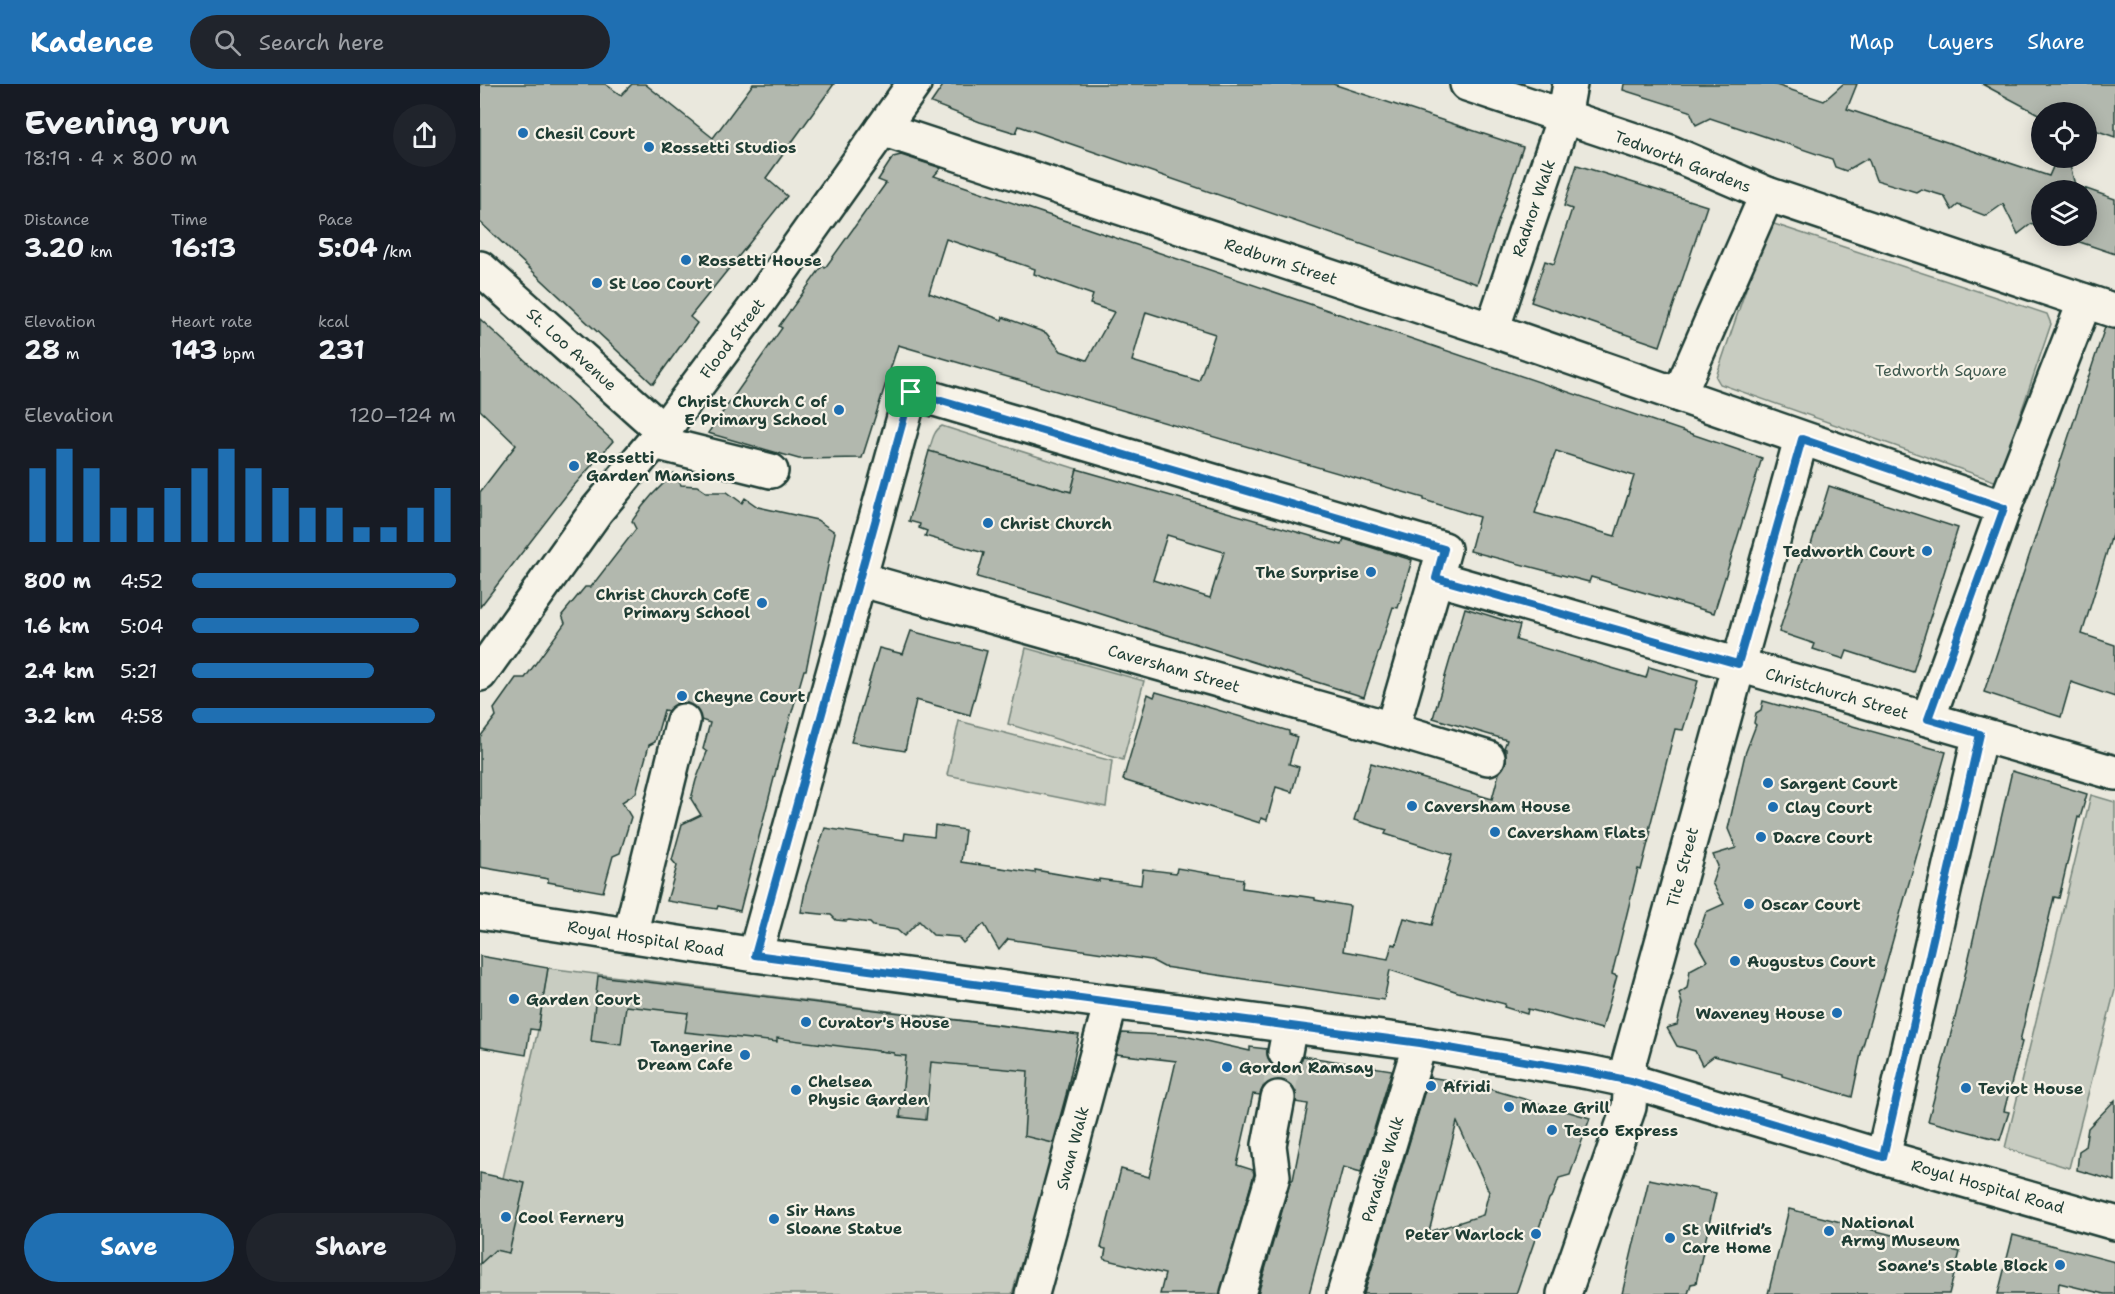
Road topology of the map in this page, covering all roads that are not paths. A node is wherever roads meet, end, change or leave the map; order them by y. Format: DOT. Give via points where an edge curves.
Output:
graph roads {
  1 [pos="914,84"];
  2 [pos="1467,84"];
  3 [pos="1570,84"];
  4 [pos="1564,117"];
  5 [pos="882,129"];
  6 [pos="1767,194"];
  7 [pos="480,268"];
  8 [pos="2100,306"];
  9 [pos="1492,330"];
  10 [pos="1679,395"];
  11 [pos="659,436"];
  12 [pos="1802,439"];
  13 [pos="771,471"];
  14 [pos="2004,508"];
  15 [pos="1436,578"];
  16 [pos="859,579"];
  17 [pos="1738,664"];
  18 [pos="480,674"];
  19 [pos="1928,719"];
  20 [pos="684,721"];
  21 [pos="1392,729"];
  22 [pos="1980,734"];
  23 [pos="1488,758"];
  24 [pos="2115,773"];
  25 [pos="480,912"];
  26 [pos="630,935"];
  27 [pos="755,955"];
  28 [pos="1111,1002"];
  29 [pos="1420,1043"];
  30 [pos="1631,1081"];
  31 [pos="1278,1098"];
  32 [pos="1883,1157"];
  33 [pos="2115,1223"];
  34 [pos="1032,1294"];
  35 [pos="1238,1294"];
  36 [pos="1344,1294"];
  37 [pos="1564,1294"];
  1 -- 5 [label="street, Flood Street"];
  2 -- 4 [label="street, Tedworth Gardens"];
  3 -- 4 [label="street, Radnor Walk"];
  4 -- 6 [label="street, Tedworth Gardens" via="1667,151"];
  4 -- 9 [label="street, Radnor Walk"];
  5 -- 9 [label="street, Redburn Street"];
  5 -- 11 [label="street, Flood Street"];
  6 -- 8 [label="street"];
  6 -- 10 [label="street"];
  7 -- 11 [label="street, St. Loo Avenue"];
  8 -- 14 [label="street"];
  9 -- 10 [label="street, Redburn Street"];
  10 -- 12 [label="street"];
  11 -- 13 [label="street"];
  11 -- 18 [label="street, Flood Street" via="597,510"];
  12 -- 14 [label="street"];
  12 -- 17 [label="street, Tite Street"];
  14 -- 19 [label="street"];
  15 -- 16 [label="street" via="1444,549 911,392"];
  15 -- 17 [label="street, Christchurch Street"];
  15 -- 21 [label="street"];
  16 -- 21 [label="street, Caversham Street"];
  16 -- 27 [label="street"];
  17 -- 19 [label="street, Christchurch Street"];
  17 -- 30 [label="street, Tite Street" via="1629,1062"];
  19 -- 22 [label="street, Christchurch Street"];
  20 -- 26 [label="street"];
  21 -- 23 [label="street, Caversham Street"];
  22 -- 24 [label="street, Christchurch Street"];
  22 -- 32 [label="street"];
  25 -- 26 [label="street, Royal Hospital Road"];
  26 -- 27 [label="street, Royal Hospital Road"];
  27 -- 28 [label="street, Royal Hospital Road"];
  28 -- 29 [label="street, Royal Hospital Road" via="1288,1039"];
  28 -- 34 [label="street, Swan Walk"];
  29 -- 30 [label="street, Royal Hospital Road"];
  29 -- 36 [label="street, Paradise Walk"];
  30 -- 32 [label="street, Royal Hospital Road"];
  30 -- 37 [label="street, Tite Street" via="1629,1107"];
  31 -- 35 [label="street" via="1269,1144 1273,1176"];
  32 -- 33 [label="street, Royal Hospital Road"];
}
